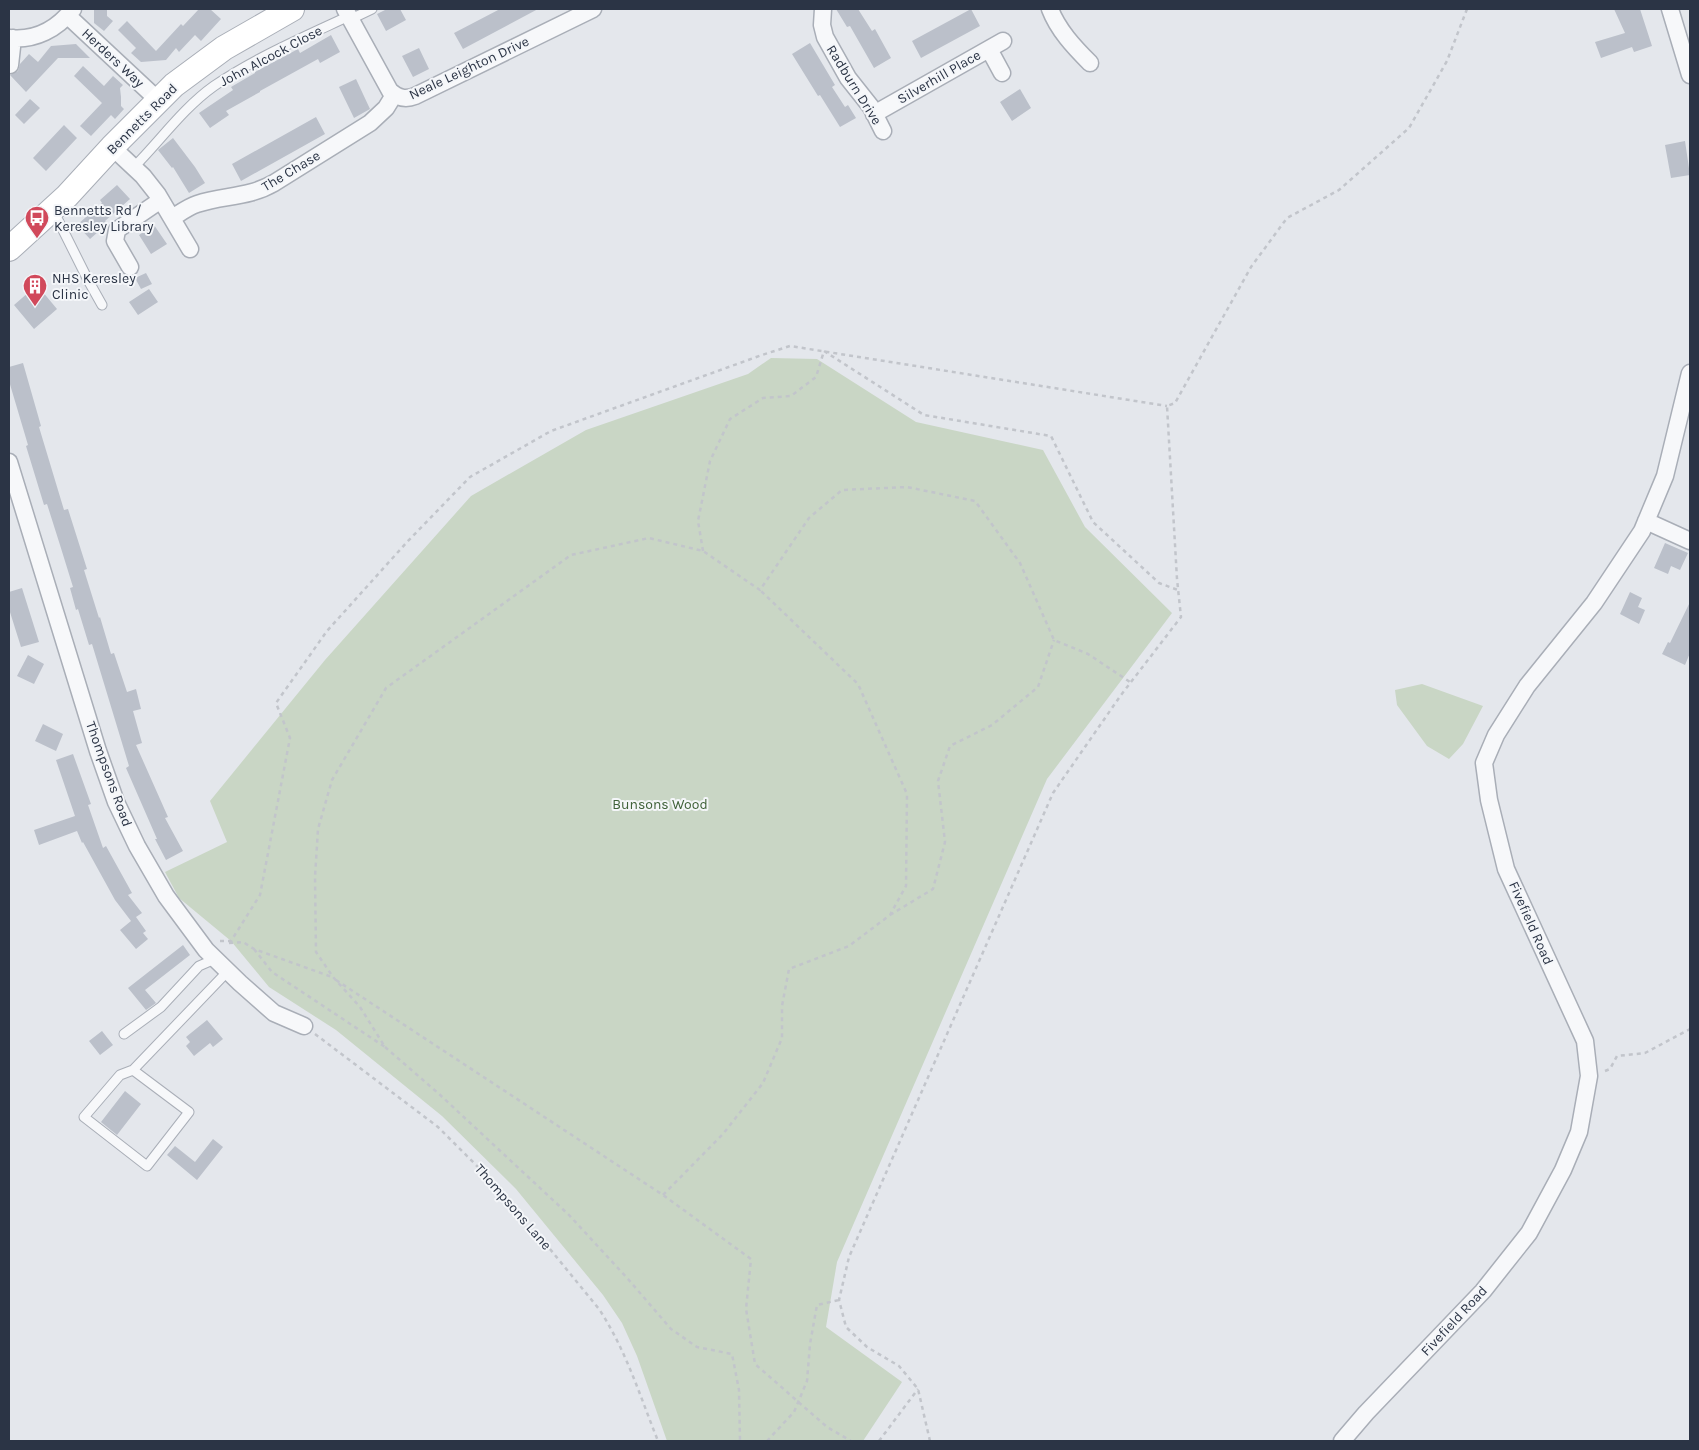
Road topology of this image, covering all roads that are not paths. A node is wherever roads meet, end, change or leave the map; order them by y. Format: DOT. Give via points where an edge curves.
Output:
graph roads {
  1 [pos="292,9"];
  2 [pos="372,9"];
  3 [pos="823,9"];
  4 [pos="1050,9"];
  5 [pos="1670,9"];
  6 [pos="582,11"];
  7 [pos="70,12"];
  8 [pos="348,15"];
  9 [pos="11,38"];
  10 [pos="1003,41"];
  11 [pos="988,49"];
  12 [pos="1090,63"];
  13 [pos="10,64"];
  14 [pos="1002,73"];
  15 [pos="1690,75"];
  16 [pos="394,94"];
  17 [pos="158,100"];
  18 [pos="874,114"];
  19 [pos="883,131"];
  20 [pos="112,148"];
  21 [pos="134,167"];
  22 [pos="161,200"];
  23 [pos="53,210"];
  24 [pos="172,218"];
  25 [pos="9,249"];
  26 [pos="190,249"];
  27 [pos="130,267"];
  28 [pos="102,305"];
  29 [pos="1690,373"];
  30 [pos="1686,405"];
  31 [pos="9,462"];
  32 [pos="1646,521"];
  33 [pos="1690,541"];
  34 [pos="215,958"];
  35 [pos="228,971"];
  36 [pos="304,1026"];
  37 [pos="124,1034"];
  38 [pos="133,1070"];
  39 [pos="1342,1441"];
  1 -- 17 [label="street, Bennetts Road" via="211,56"];
  2 -- 8 [label="lane, John Alcock Close"];
  3 -- 18 [label="street, Radburn Drive" via="825,37 848,78"];
  4 -- 12 [label="street" via="1061,30"];
  5 -- 15 [label="street"];
  6 -- 16 [label="street, Neale Leighton Drive" via="410,98"];
  7 -- 9 [label="street" via="48,31 30,38"];
  7 -- 17 [label="street, Herders Way"];
  8 -- 16 [label="street, Neale Leighton Drive"];
  8 -- 21 [label="lane, John Alcock Close" via="273,52 214,87"];
  9 -- 13 [label="street"];
  10 -- 11 [label="street, Silverhill Place"];
  11 -- 14 [label="street"];
  11 -- 18 [label="street, Silverhill Place"];
  16 -- 24 [label="street, The Chase" via="386,108 370,123 274,184 260,191 195,204"];
  17 -- 20 [label="street, Bennetts Road"];
  18 -- 19 [label="street, Radburn Drive"];
  20 -- 21 [label="street"];
  20 -- 23 [label="street, Bennetts Road"];
  21 -- 22 [label="street"];
  22 -- 24 [label="street"];
  22 -- 27 [label="street" via="117,230 116,241"];
  23 -- 25 [label="street, Bennetts Road"];
  23 -- 28 [label="lane"];
  24 -- 26 [label="street"];
  29 -- 30 [label="street, Fivefield Road"];
  30 -- 32 [label="street, Fivefield Road" via="1665,476"];
  31 -- 34 [label="street, Thompsons Road" via="116,802 166,896"];
  32 -- 33 [label="street"];
  32 -- 39 [label="street, Fivefield Road" via="1594,603 1527,686 1496,734 1484,763 1489,800 1506,869 1584,1040 1589,1076 1579,1132 1563,1170 1529,1233 1483,1291"];
  34 -- 35 [label="street, Thompsons Road"];
  34 -- 37 [label="lane" via="199,966 161,1007"];
  35 -- 36 [label="street, Thompsons Road" via="274,1013"];
  35 -- 38 [label="lane"];
  38 -- 38 [label="lane" via="189,1112 147,1166 84,1117 120,1075"];
}
